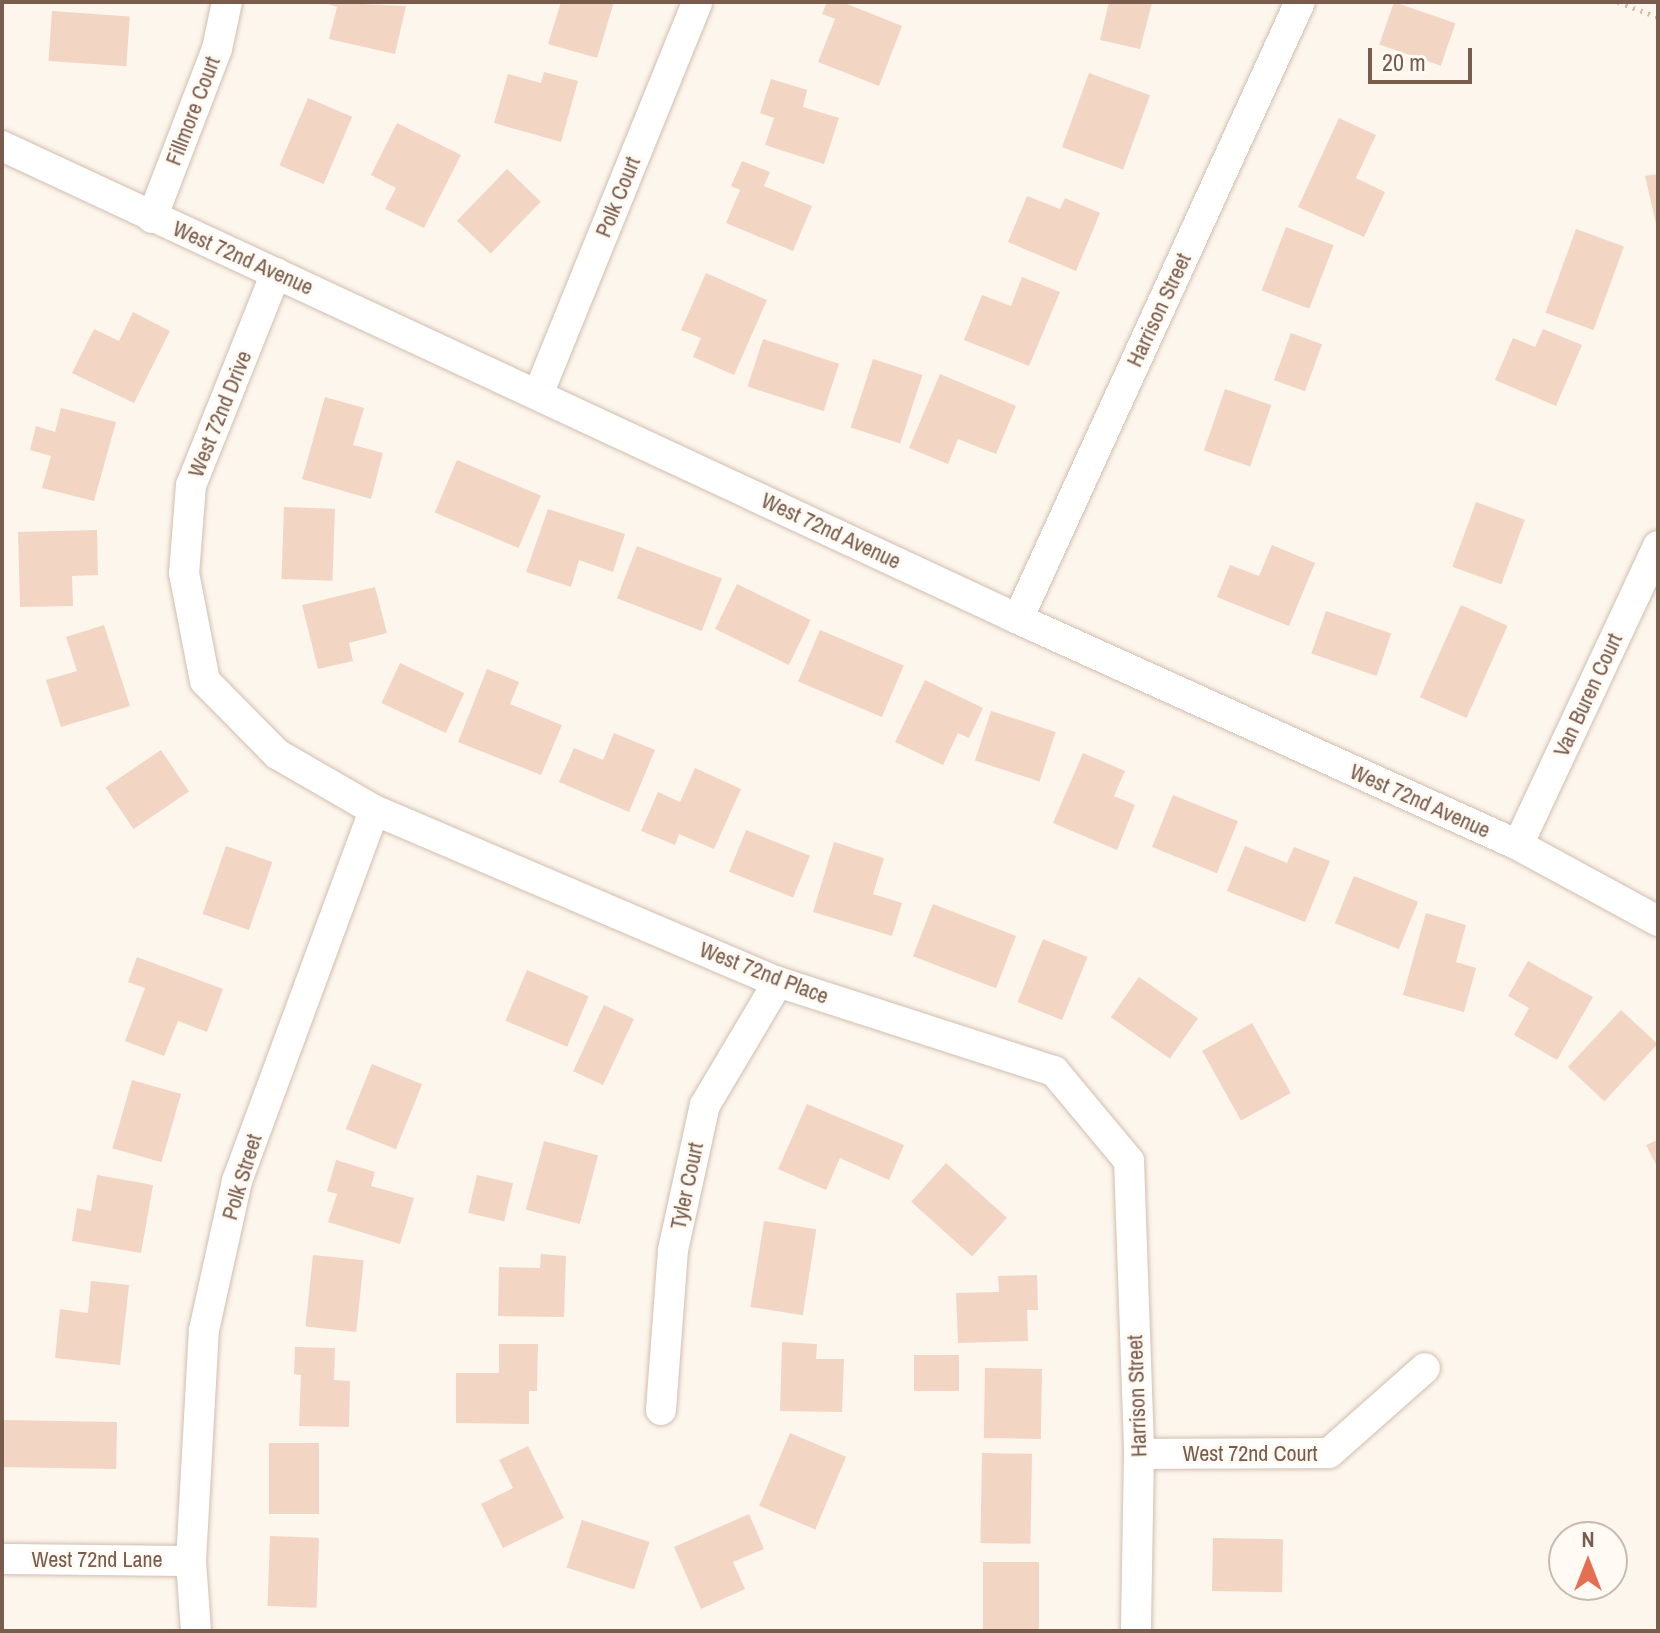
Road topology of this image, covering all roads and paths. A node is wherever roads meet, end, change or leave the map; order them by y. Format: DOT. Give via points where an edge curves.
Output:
graph roads {
  1 [pos="227,2"];
  2 [pos="697,2"];
  3 [pos="1300,2"];
  4 [pos="1618,2"];
  5 [pos="1658,17"];
  6 [pos="2,146"];
  7 [pos="152,218"];
  8 [pos="276,273"];
  9 [pos="539,392"];
  10 [pos="1658,546"];
  11 [pos="1018,619"];
  12 [pos="374,810"];
  13 [pos="1518,845"];
  14 [pos="1658,921"];
  15 [pos="778,982"];
  16 [pos="1129,1161"];
  17 [pos="1425,1368"];
  18 [pos="661,1410"];
  19 [pos="1139,1454"];
  20 [pos="2,1559"];
  21 [pos="191,1561"];
  22 [pos="196,1631"];
  23 [pos="1136,1631"];
  1 -- 7 [label="street, Fillmore Court" via="217,49"];
  2 -- 9 [label="street, Polk Court"];
  3 -- 11 [label="street, Harrison Street"];
  4 -- 5 [label="path"];
  6 -- 7 [label="street, West 72nd Avenue"];
  7 -- 8 [label="street, West 72nd Avenue"];
  8 -- 9 [label="street, West 72nd Avenue"];
  8 -- 12 [label="street, West 72nd Drive" via="191,485 184,573 205,681 277,754"];
  9 -- 11 [label="street, West 72nd Avenue"];
  10 -- 13 [label="street, Van Buren Court"];
  11 -- 13 [label="street, West 72nd Avenue"];
  12 -- 15 [label="street, West 72nd Place"];
  12 -- 21 [label="street, Polk Street" via="237,1181 204,1330"];
  13 -- 14 [label="street, West 72nd Avenue"];
  15 -- 16 [label="street, West 72nd Place" via="1054,1071"];
  15 -- 18 [label="street, Tyler Court" via="705,1105 673,1250"];
  16 -- 19 [label="street, Harrison Street"];
  17 -- 19 [label="street, West 72nd Court" via="1329,1453"];
  19 -- 23 [label="street, Harrison Street"];
  20 -- 21 [label="street, West 72nd Lane"];
  21 -- 22 [label="street"];
}
